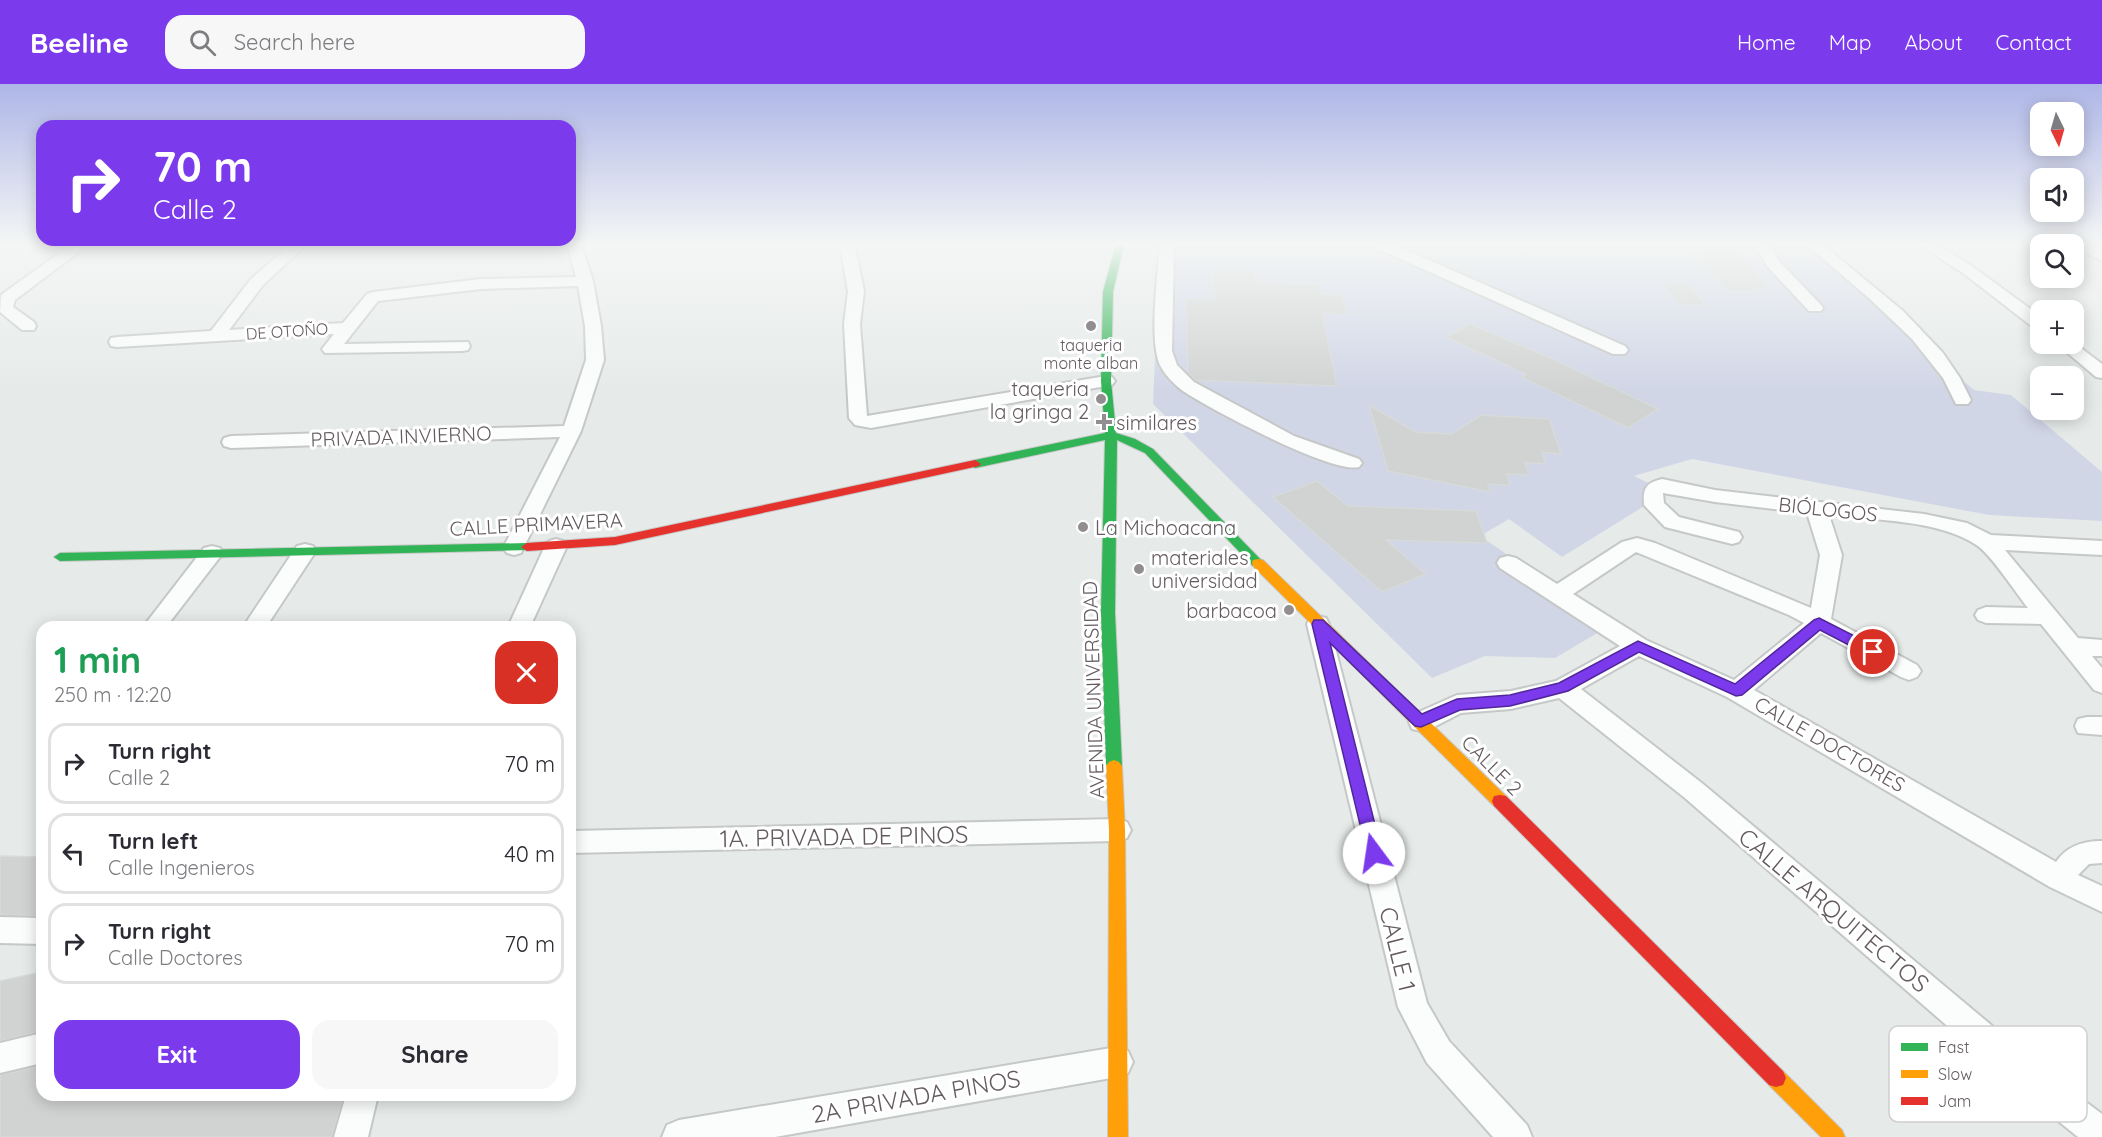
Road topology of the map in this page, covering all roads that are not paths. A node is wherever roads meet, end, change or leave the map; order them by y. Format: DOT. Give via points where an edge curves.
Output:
graph roads {
  1 [pos="14,293"];
  2 [pos="249,293"];
  3 [pos="405,293"];
  4 [pos="587,293"];
  5 [pos="856,293"];
  6 [pos="1108,293"];
  7 [pos="1165,293"];
  8 [pos="1490,293"];
  9 [pos="1801,293"];
  10 [pos="1871,293"];
  11 [pos="1999,293"];
  12 [pos="1815,308"];
  13 [pos="2030,316"];
  14 [pos="27,326"];
  15 [pos="347,328"];
  16 [pos="216,336"];
  17 [pos="117,342"];
  18 [pos="462,346"];
  19 [pos="1619,350"];
  20 [pos="2078,354"];
  21 [pos="2102,373"];
  22 [pos="1106,381"];
  23 [pos="1962,400"];
  24 [pos="572,431"];
  25 [pos="1111,435"];
  26 [pos="231,442"];
  27 [pos="1352,463"];
  28 [pos="1816,508"];
  29 [pos="1732,537"];
  30 [pos="1987,542"];
  31 [pos="556,546"];
  32 [pos="514,548"];
  33 [pos="2102,548"];
  34 [pos="305,551"];
  35 [pos="212,553"];
  36 [pos="60,557"];
  37 [pos="1508,563"];
  38 [pos="1557,594"];
  39 [pos="1986,615"];
  40 [pos="2046,616"];
  41 [pos="159,621"];
  42 [pos="258,621"];
  43 [pos="522,621"];
  44 [pos="1819,623"];
  45 [pos="1318,624"];
  46 [pos="1638,646"];
  47 [pos="2071,646"];
  48 [pos="2102,648"];
  49 [pos="1909,671"];
  50 [pos="2102,684"];
  51 [pos="1563,688"];
  52 [pos="1736,691"];
  53 [pos="1421,722"];
  54 [pos="1117,830"];
  55 [pos="576,842"];
  56 [pos="2102,852"];
  57 [pos="2060,879"];
  58 [pos="2102,900"];
  59 [pos="0,930"];
  60 [pos="36,932"];
  61 [pos="1970,1026"];
  62 [pos="36,1049"];
  63 [pos="0,1058"];
  64 [pos="1117,1062"];
  65 [pos="360,1101"];
  66 [pos="2085,1122"];
  67 [pos="2102,1135"];
  68 [pos="351,1137"];
  69 [pos="679,1137"];
  70 [pos="1118,1137"];
  71 [pos="1515,1137"];
  72 [pos="1835,1137"];
  1 -- 14 [label="street" via="4,308"];
  2 -- 16 [label="street"];
  3 -- 15 [label="street, DE OTOÑO" via="373,297"];
  4 -- 24 [label="street" via="595,360"];
  5 -- 22 [label="street" via="852,324 858,418 862,422"];
  6 -- 22 [label="street, AVENIDA UNIVERSIDAD"];
  7 -- 27 [label="street" via="1163,351 1169,368 1188,386 1287,440"];
  8 -- 19 [label="street"];
  9 -- 12 [label="street"];
  10 -- 23 [label="street" via="1932,351 1956,383"];
  11 -- 13 [label="street"];
  15 -- 16 [label="street, DE OTOÑO"];
  15 -- 18 [label="street" via="331,349"];
  16 -- 17 [label="street, DE OTOÑO"];
  20 -- 21 [label="street"];
  22 -- 25 [label="street, AVENIDA UNIVERSIDAD"];
  24 -- 26 [label="street, PRIVADA INVIERNO"];
  24 -- 32 [label="street"];
  25 -- 31 [label="street, CALLE PRIMAVERA" via="615,541"];
  25 -- 45 [label="street, CALLE 2" via="1139,443 1149,451"];
  25 -- 54 [label="street, AVENIDA UNIVERSIDAD" via="1108,613"];
  28 -- 29 [label="street, BIÓLOGOS" via="1715,496 1670,486 1653,490 1654,506 1672,522"];
  28 -- 30 [label="street, BIÓLOGOS" via="1924,520 1960,528"];
  28 -- 44 [label="street" via="1831,555"];
  30 -- 33 [label="street, BIÓLOGOS"];
  30 -- 40 [label="street"];
  31 -- 32 [label="street, CALLE PRIMAVERA"];
  31 -- 43 [label="street"];
  32 -- 34 [label="street, CALLE PRIMAVERA"];
  34 -- 35 [label="street, CALLE PRIMAVERA"];
  34 -- 42 [label="street"];
  35 -- 36 [label="street, CALLE PRIMAVERA"];
  35 -- 41 [label="street"];
  37 -- 38 [label="street, CALLE DOCTORES"];
  38 -- 44 [label="street" via="1637,545 1797,610"];
  38 -- 46 [label="street, CALLE DOCTORES"];
  39 -- 40 [label="street"];
  40 -- 47 [label="street"];
  44 -- 49 [label="street"];
  44 -- 52 [label="street"];
  45 -- 53 [label="street, CALLE 2"];
  45 -- 71 [label="street, CALLE 1" via="1413,1007 1438,1052"];
  46 -- 51 [label="street"];
  46 -- 52 [label="street, CALLE DOCTORES"];
  47 -- 48 [label="street"];
  47 -- 50 [label="street"];
  51 -- 53 [label="street" via="1510,700 1457,704"];
  51 -- 61 [label="street, CALLE ARQUITECTOS" via="1694,791"];
  52 -- 57 [label="street, CALLE DOCTORES"];
  53 -- 72 [label="street, CALLE 2"];
  54 -- 55 [label="street, 1A. PRIVADA DE PINOS"];
  54 -- 64 [label="street, AVENIDA UNIVERSIDAD"];
  56 -- 57 [label="street" via="2082,853 2074,858"];
  57 -- 58 [label="street, CALLE DOCTORES"];
  59 -- 60 [label="street"];
  62 -- 63 [label="street"];
  64 -- 69 [label="street, 2A PRIVADA PINOS"];
  64 -- 70 [label="street, AVENIDA UNIVERSIDAD"];
  65 -- 68 [label="street"];
  66 -- 67 [label="street, CALLE ARQUITECTOS"];
}
